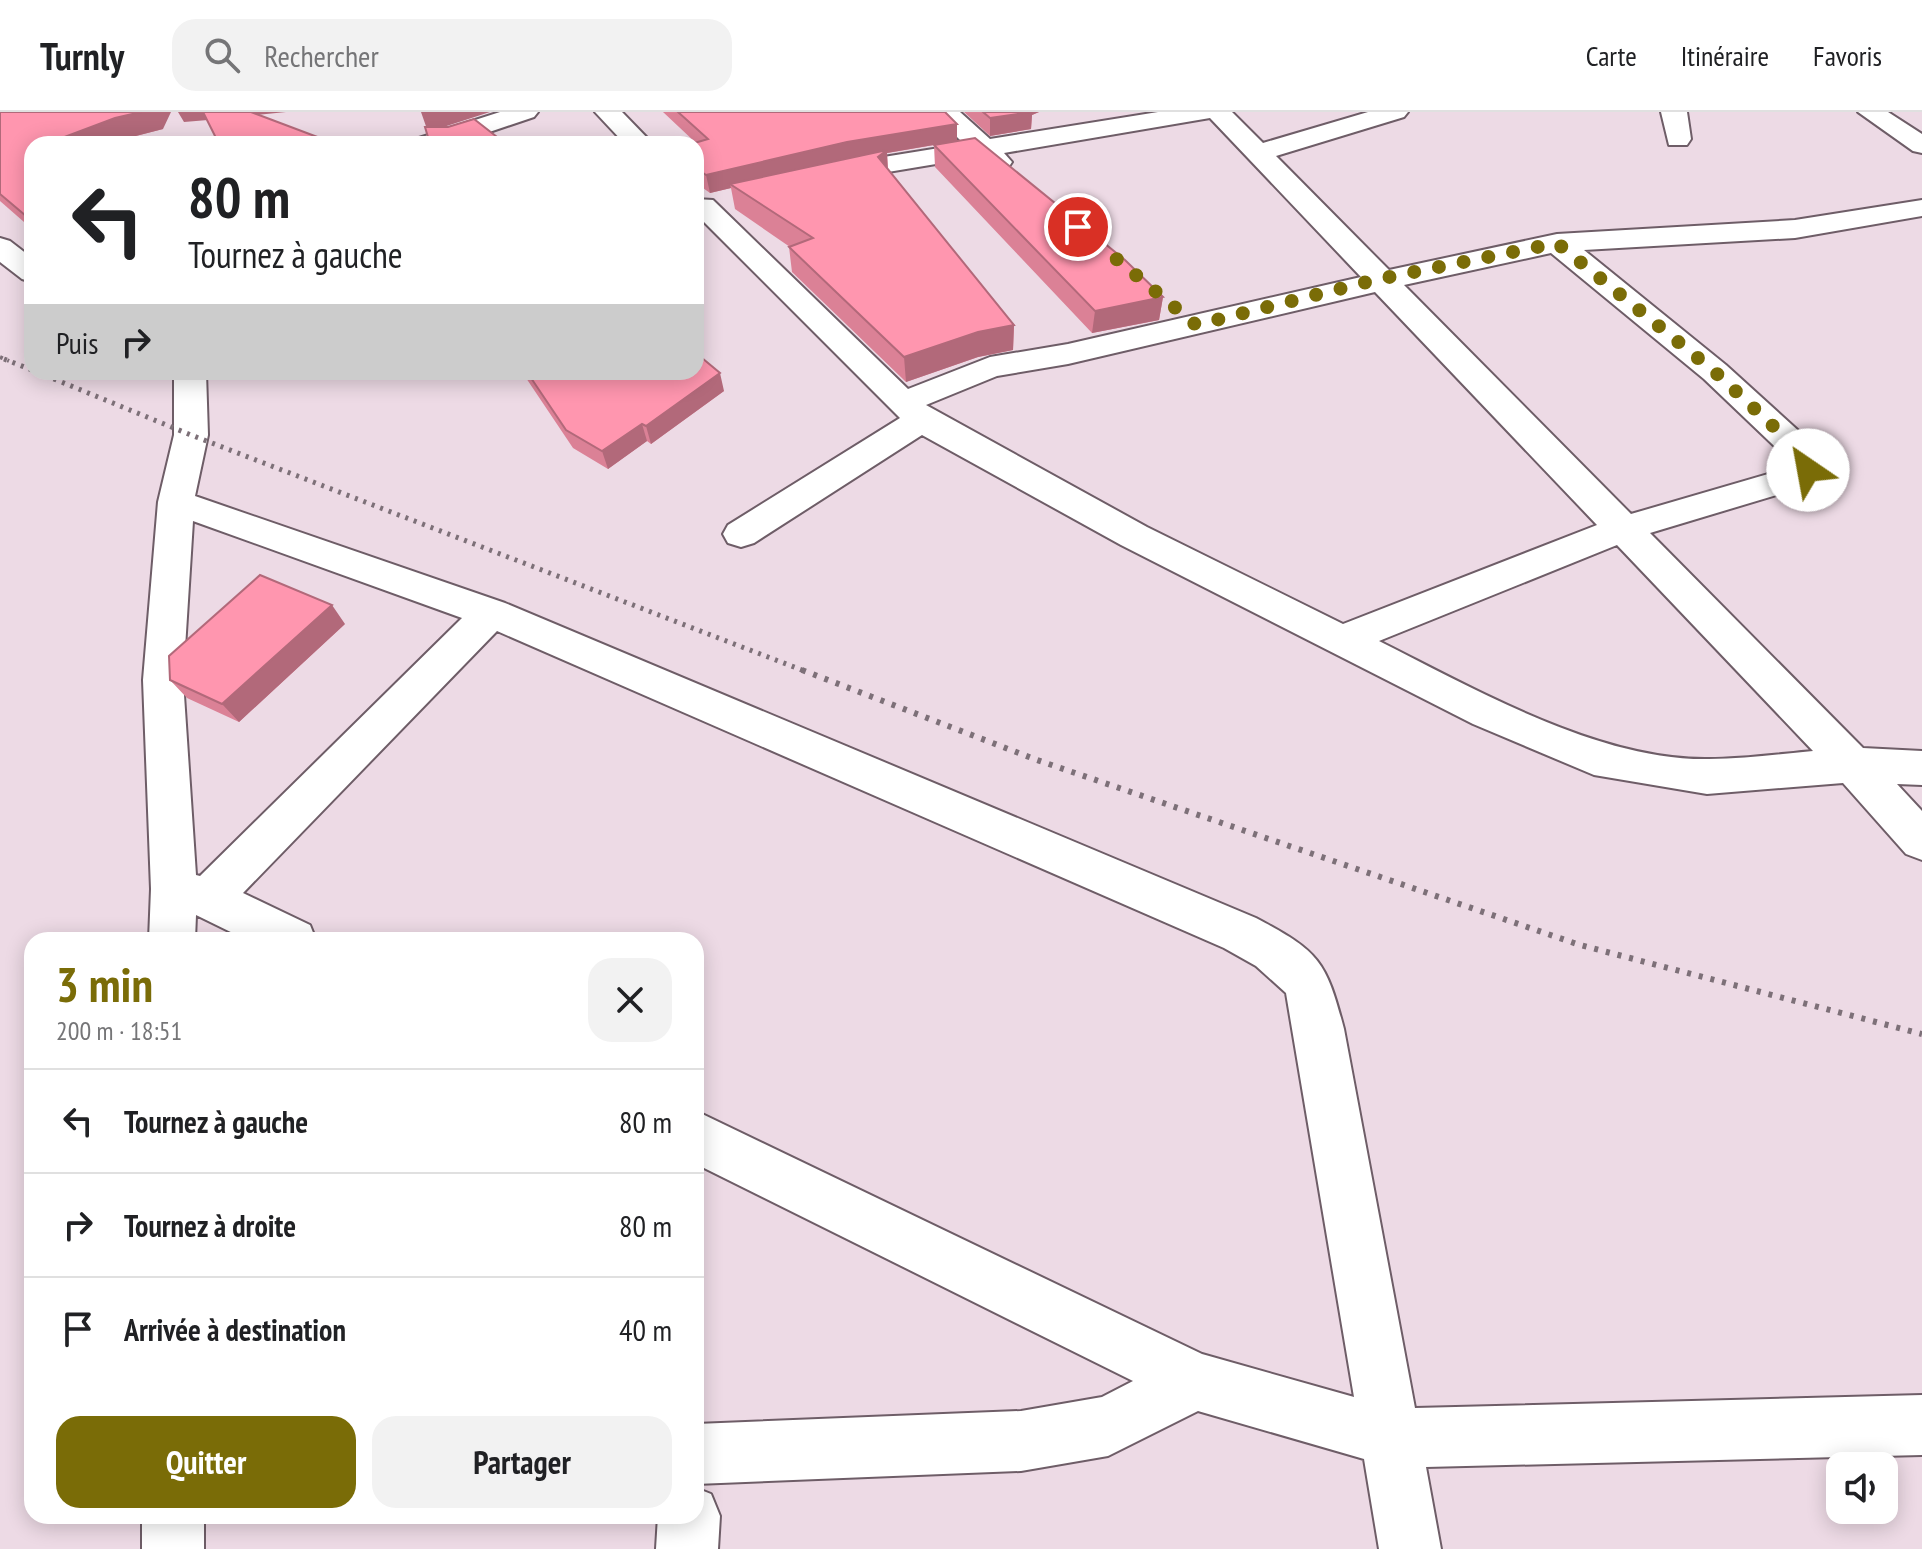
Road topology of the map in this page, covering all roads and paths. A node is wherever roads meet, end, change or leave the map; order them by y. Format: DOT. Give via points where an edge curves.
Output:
graph roads {
  1 [pos="525,112"];
  2 [pos="608,112"];
  3 [pos="945,112"];
  4 [pos="1204,112"];
  5 [pos="1218,112"];
  6 [pos="1395,112"];
  7 [pos="1674,112"];
  8 [pos="1871,112"];
  9 [pos="452,136"];
  10 [pos="632,136"];
  11 [pos="1678,139"];
  12 [pos="1922,145"];
  13 [pos="984,149"];
  14 [pos="1257,153"];
  15 [pos="1019,178"];
  16 [pos="805,180"];
  17 [pos="707,203"];
  18 [pos="1922,208"];
  19 [pos="1557,243"];
  20 [pos="0,247"];
  21 [pos="24,266"];
  22 [pos="1379,279"];
  23 [pos="1172,305"];
  24 [pos="1196,325"];
  25 [pos="190,380"];
  26 [pos="911,411"];
  27 [pos="176,502"];
  28 [pos="1622,529"];
  29 [pos="741,534"];
  30 [pos="491,613"];
  31 [pos="1344,639"];
  32 [pos="1853,765"];
  33 [pos="1922,768"];
  34 [pos="1922,841"];
  35 [pos="191,894"];
  36 [pos="175,932"];
  37 [pos="275,932"];
  38 [pos="704,1141"];
  39 [pos="1195,1381"];
  40 [pos="1922,1425"];
  41 [pos="1393,1438"];
  42 [pos="704,1454"];
  43 [pos="173,1524"];
  44 [pos="689,1524"];
  45 [pos="173,1549"];
  46 [pos="687,1549"];
  47 [pos="1410,1549"];
  1 -- 9 [label="street"];
  2 -- 10 [label="street"];
  3 -- 13 [label="street"];
  4 -- 13 [label="street"];
  5 -- 14 [label="street"];
  6 -- 14 [label="street"];
  7 -- 11 [label="street"];
  8 -- 12 [label="street"];
  13 -- 15 [label="street"];
  13 -- 16 [label="street"];
  14 -- 22 [label="street"];
  17 -- 26 [label="street"];
  18 -- 19 [label="street" via="1795,229"];
  19 -- 22 [label="street"];
  19 -- 28 [label="street" via="1715,372 1810,462 1801,476"];
  20 -- 21 [label="street"];
  22 -- 24 [label="street"];
  22 -- 28 [label="street"];
  23 -- 24 [label="street"];
  24 -- 26 [label="street" via="1068,354 1018,359"];
  25 -- 27 [label="street" via="191,435"];
  26 -- 29 [label="street"];
  26 -- 31 [label="street" via="1134,536"];
  27 -- 30 [label="street"];
  27 -- 35 [label="street" via="163,680"];
  28 -- 31 [label="street"];
  28 -- 32 [label="street"];
  30 -- 35 [label="street"];
  30 -- 41 [label="street" via="1240,933 1273,951 1307,981"];
  31 -- 32 [label="street" via="1487,713 1609,763 1707,777"];
  32 -- 33 [label="street"];
  32 -- 34 [label="street"];
  35 -- 36 [label="street"];
  35 -- 37 [label="street"];
  38 -- 39 [label="street"];
  39 -- 41 [label="street"];
  39 -- 42 [label="street" via="1108,1426 1021,1441"];
  40 -- 41 [label="street"];
  41 -- 47 [label="street"];
  43 -- 45 [label="street"];
  44 -- 46 [label="street"];
}
